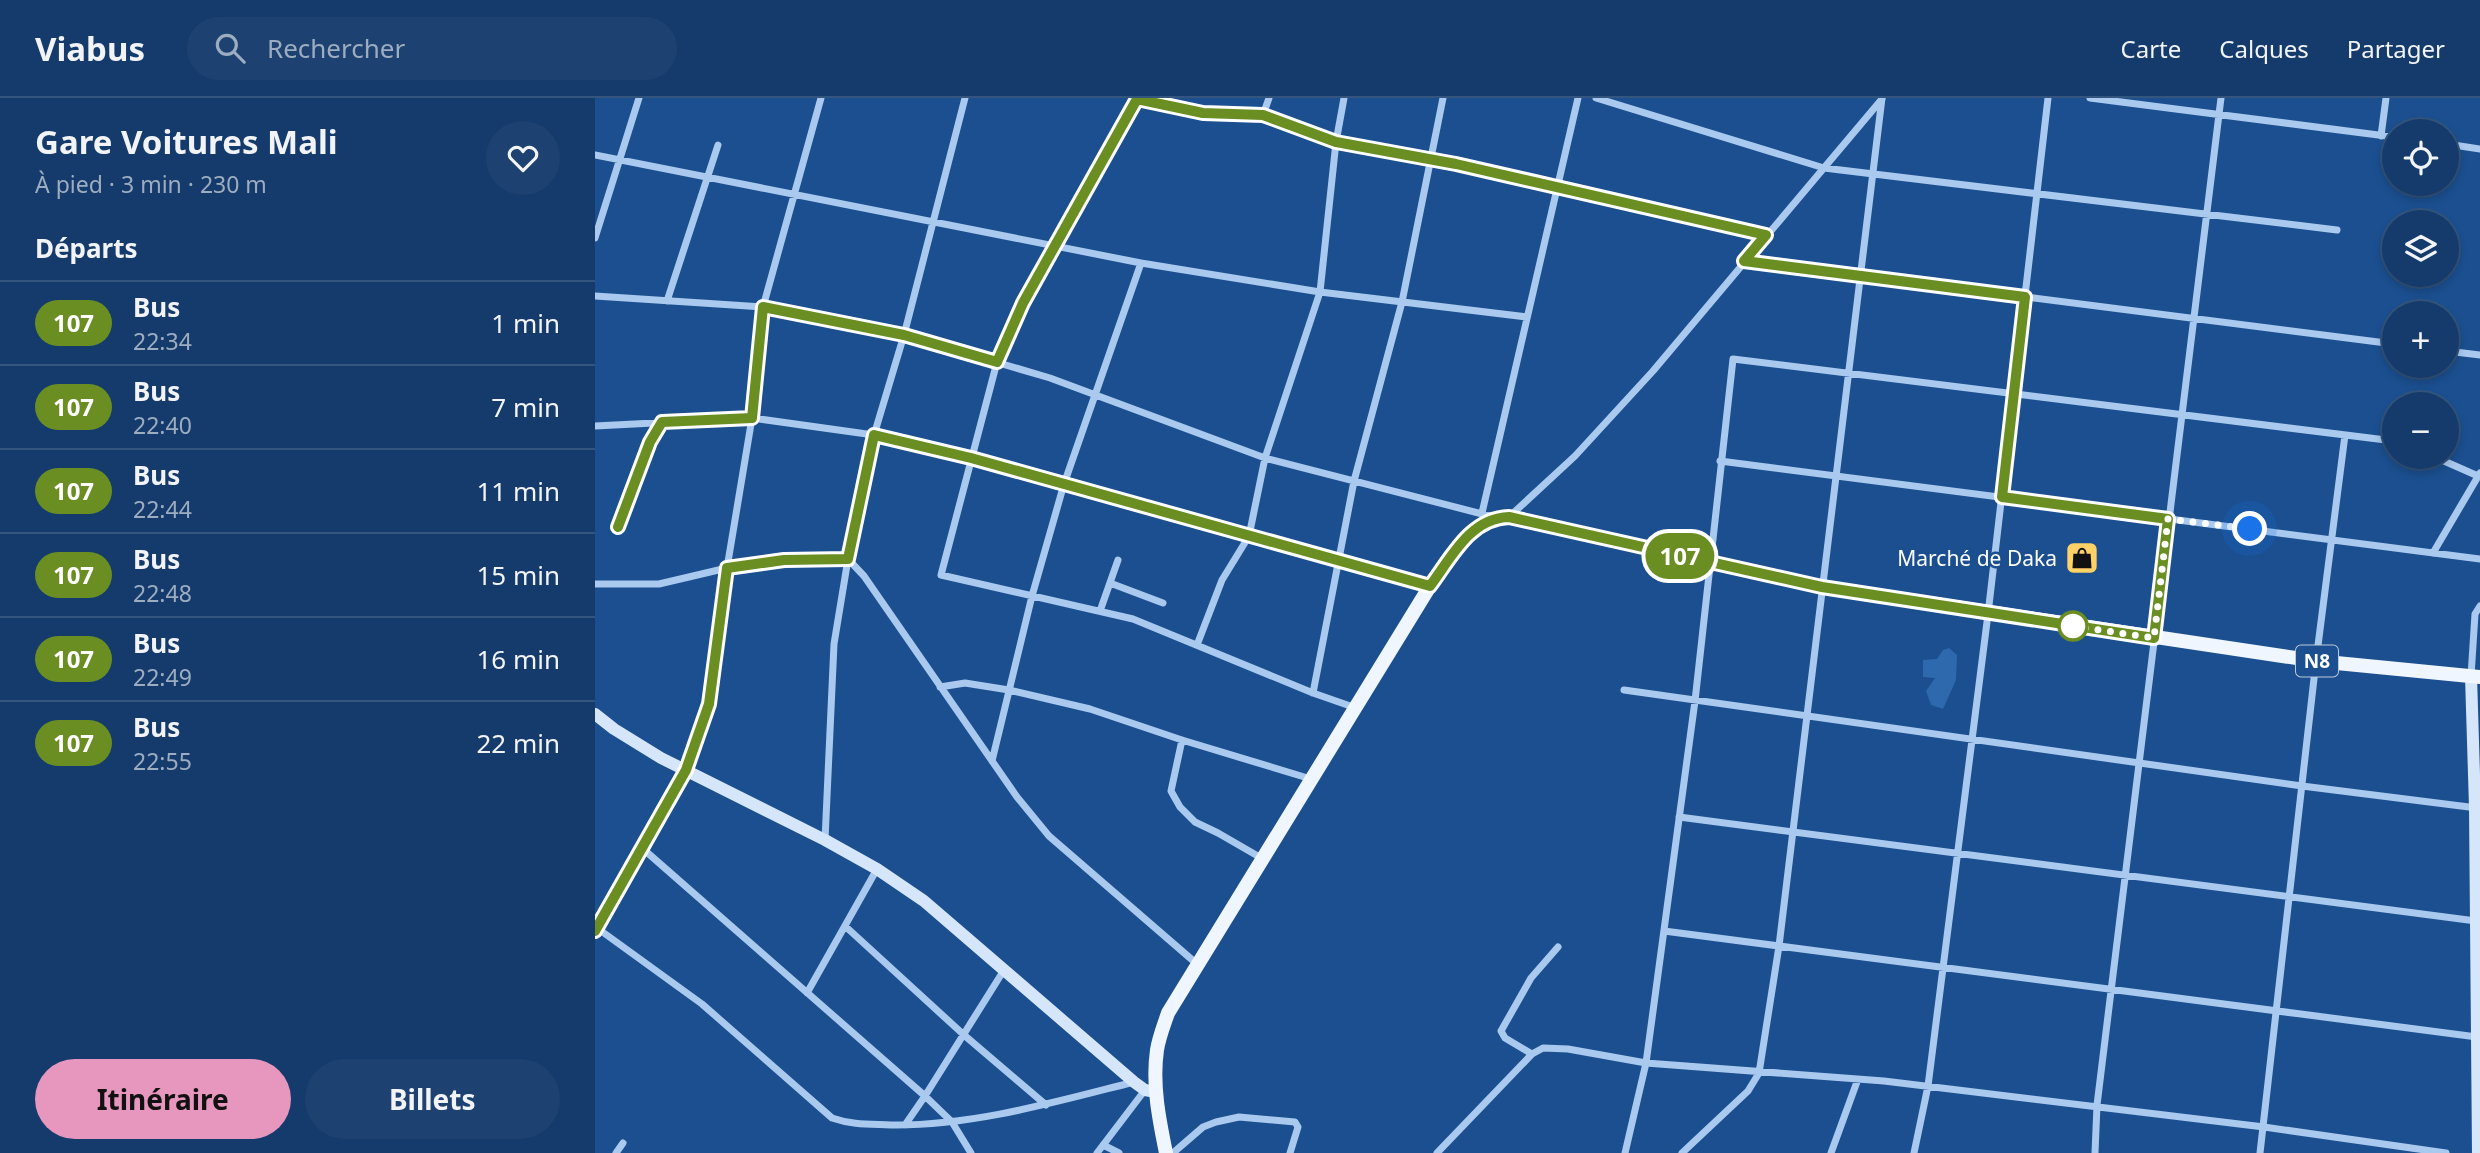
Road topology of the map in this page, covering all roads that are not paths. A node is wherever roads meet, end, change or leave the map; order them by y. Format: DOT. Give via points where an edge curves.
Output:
graph roads {
  1 [pos="639,98"];
  2 [pos="821,98"];
  3 [pos="965,98"];
  4 [pos="1136,98"];
  5 [pos="1269,98"];
  6 [pos="1344,98"];
  7 [pos="1443,98"];
  8 [pos="1578,98"];
  9 [pos="1596,98"];
  10 [pos="1882,98"];
  11 [pos="2048,98"];
  12 [pos="2090,98"];
  13 [pos="2221,98"];
  14 [pos="2386,98"];
  15 [pos="1263,115"];
  16 [pos="2219,115"];
  17 [pos="2381,136"];
  18 [pos="1336,142"];
  19 [pos="718,145"];
  20 [pos="2459,146"];
  21 [pos="2480,149"];
  22 [pos="595,155"];
  23 [pos="1431,158"];
  24 [pos="619,159"];
  25 [pos="1824,168"];
  26 [pos="1873,175"];
  27 [pos="707,177"];
  28 [pos="1557,186"];
  29 [pos="794,194"];
  30 [pos="2037,194"];
  31 [pos="2205,215"];
  32 [pos="933,222"];
  33 [pos="2337,230"];
  34 [pos="1766,235"];
  35 [pos="595,238"];
  36 [pos="1055,246"];
  37 [pos="1744,261"];
  38 [pos="1141,263"];
  39 [pos="1860,276"];
  40 [pos="1320,292"];
  41 [pos="595,296"];
  42 [pos="2025,297"];
  43 [pos="667,301"];
  44 [pos="1402,302"];
  45 [pos="763,307"];
  46 [pos="1527,317"];
  47 [pos="2193,319"];
  48 [pos="904,335"];
  49 [pos="2382,343"];
  50 [pos="2459,352"];
  51 [pos="2480,355"];
  52 [pos="997,362"];
  53 [pos="1848,373"];
  54 [pos="1094,394"];
  55 [pos="2014,394"];
  56 [pos="2181,415"];
  57 [pos="752,418"];
  58 [pos="662,422"];
  59 [pos="595,425"];
  60 [pos="874,435"];
  61 [pos="2345,435"];
  62 [pos="2382,440"];
  63 [pos="971,458"];
  64 [pos="1265,458"];
  65 [pos="1720,461"];
  66 [pos="2459,467"];
  67 [pos="2479,475"];
  68 [pos="1835,476"];
  69 [pos="1355,481"];
  70 [pos="1064,484"];
  71 [pos="2002,497"];
  72 [pos="1495,516"];
  73 [pos="2168,519"];
  74 [pos="618,527"];
  75 [pos="1249,537"];
  76 [pos="2332,540"];
  77 [pos="2433,553"];
  78 [pos="848,559"];
  79 [pos="2480,559"];
  80 [pos="1118,560"];
  81 [pos="1339,562"];
  82 [pos="1710,564"];
  83 [pos="727,568"];
  84 [pos="1110,583"];
  85 [pos="595,584"];
  86 [pos="1430,586"];
  87 [pos="1822,587"];
  88 [pos="1032,596"];
  89 [pos="1163,603"];
  90 [pos="2480,606"];
  91 [pos="1100,611"];
  92 [pos="1989,614"];
  93 [pos="2154,638"];
  94 [pos="1197,645"];
  95 [pos="2316,661"];
  96 [pos="2475,676"];
  97 [pos="940,687"];
  98 [pos="1009,690"];
  99 [pos="1624,690"];
  100 [pos="1313,693"];
  101 [pos="1695,702"];
  102 [pos="1357,708"];
  103 [pos="595,714"];
  104 [pos="1807,717"];
  105 [pos="1182,740"];
  106 [pos="1972,740"];
  107 [pos="992,761"];
  108 [pos="2138,763"];
  109 [pos="686,770"];
  110 [pos="1312,779"];
  111 [pos="2302,786"];
  112 [pos="2478,808"];
  113 [pos="1679,817"];
  114 [pos="1792,831"];
  115 [pos="825,840"];
  116 [pos="642,848"];
  117 [pos="1958,853"];
  118 [pos="1263,859"];
  119 [pos="877,869"];
  120 [pos="2125,875"];
  121 [pos="2290,897"];
  122 [pos="2476,921"];
  123 [pos="845,926"];
  124 [pos="596,929"];
  125 [pos="1664,931"];
  126 [pos="1779,946"];
  127 [pos="1558,947"];
  128 [pos="1197,964"];
  129 [pos="1943,967"];
  130 [pos="1004,970"];
  131 [pos="2111,989"];
  132 [pos="807,993"];
  133 [pos="2277,1010"];
  134 [pos="964,1035"];
  135 [pos="2477,1037"];
  136 [pos="1532,1054"];
  137 [pos="1646,1063"];
  138 [pos="1759,1073"];
  139 [pos="1858,1079"];
  140 [pos="1928,1086"];
  141 [pos="1145,1088"];
  142 [pos="926,1096"];
  143 [pos="1046,1105"];
  144 [pos="2097,1105"];
  145 [pos="953,1122"];
  146 [pos="905,1125"];
  147 [pos="2264,1127"];
  148 [pos="623,1143"];
  149 [pos="1103,1145"];
  150 [pos="616,1153"];
  151 [pos="971,1153"];
  152 [pos="1097,1153"];
  153 [pos="1119,1153"];
  154 [pos="1165,1153"];
  155 [pos="1173,1153"];
  156 [pos="1290,1153"];
  157 [pos="1437,1153"];
  158 [pos="1625,1153"];
  159 [pos="1682,1153"];
  160 [pos="1831,1153"];
  161 [pos="1914,1153"];
  162 [pos="2095,1153"];
  163 [pos="2260,1153"];
  164 [pos="2446,1153"];
  165 [pos="2478,1153"];
  1 -- 24 [label="street"];
  2 -- 29 [label="street"];
  3 -- 32 [label="street"];
  4 -- 15 [label="street" via="1203,113"];
  4 -- 36 [label="street"];
  5 -- 15 [label="street"];
  6 -- 18 [label="street"];
  7 -- 23 [label="street"];
  8 -- 28 [label="street"];
  9 -- 25 [label="street"];
  10 -- 25 [label="street"];
  10 -- 26 [label="street"];
  11 -- 30 [label="street"];
  12 -- 16 [label="street"];
  13 -- 16 [label="street"];
  14 -- 17 [label="street"];
  15 -- 18 [label="street"];
  16 -- 17 [label="street"];
  16 -- 31 [label="street"];
  18 -- 23 [label="street"];
  18 -- 40 [label="street"];
  19 -- 27 [label="street"];
  20 -- 21 [label="street"];
  22 -- 24 [label="street"];
  23 -- 28 [label="street"];
  23 -- 44 [label="street"];
  24 -- 27 [label="street"];
  24 -- 35 [label="street"];
  25 -- 26 [label="street"];
  25 -- 34 [label="street"];
  26 -- 30 [label="street"];
  26 -- 39 [label="street"];
  27 -- 29 [label="street"];
  27 -- 43 [label="street"];
  28 -- 34 [label="street"];
  28 -- 46 [label="street"];
  29 -- 32 [label="street"];
  29 -- 45 [label="street"];
  30 -- 31 [label="street"];
  30 -- 42 [label="street"];
  31 -- 33 [label="street"];
  31 -- 47 [label="street"];
  32 -- 36 [label="street"];
  32 -- 48 [label="street"];
  34 -- 37 [label="street"];
  36 -- 38 [label="street"];
  36 -- 52 [label="street"];
  37 -- 39 [label="street"];
  37 -- 72 [label="street" via="1575,456"];
  38 -- 40 [label="street"];
  38 -- 54 [label="street"];
  39 -- 42 [label="street"];
  39 -- 53 [label="street"];
  40 -- 44 [label="street"];
  40 -- 64 [label="street"];
  41 -- 43 [label="street"];
  42 -- 47 [label="street"];
  42 -- 55 [label="street"];
  43 -- 45 [label="street"];
  44 -- 46 [label="street"];
  44 -- 69 [label="street"];
  45 -- 48 [label="street"];
  45 -- 57 [label="street"];
  46 -- 72 [label="street"];
  47 -- 49 [label="street"];
  47 -- 56 [label="street"];
  48 -- 52 [label="street"];
  48 -- 60 [label="street"];
  50 -- 51 [label="street"];
  52 -- 54 [label="street"];
  52 -- 63 [label="street"];
  53 -- 55 [label="street"];
  53 -- 65 [label="street" via="1733,359"];
  53 -- 68 [label="street"];
  54 -- 64 [label="street"];
  54 -- 70 [label="street"];
  55 -- 56 [label="street"];
  55 -- 71 [label="street"];
  56 -- 61 [label="street"];
  56 -- 73 [label="street"];
  57 -- 58 [label="street"];
  57 -- 60 [label="street"];
  57 -- 83 [label="street"];
  58 -- 59 [label="street"];
  58 -- 74 [label="street"];
  60 -- 63 [label="street"];
  60 -- 78 [label="street"];
  61 -- 62 [label="street"];
  61 -- 76 [label="street"];
  63 -- 70 [label="street"];
  63 -- 88 [label="street" via="941,575"];
  64 -- 69 [label="street"];
  64 -- 75 [label="street"];
  65 -- 68 [label="street"];
  65 -- 82 [label="street"];
  66 -- 67 [label="street"];
  67 -- 77 [label="street"];
  68 -- 71 [label="street"];
  68 -- 87 [label="street"];
  69 -- 72 [label="street"];
  69 -- 81 [label="street"];
  70 -- 75 [label="street"];
  70 -- 88 [label="street"];
  71 -- 73 [label="street"];
  71 -- 92 [label="street"];
  72 -- 82 [label="main road, N8"];
  72 -- 86 [label="main road" via="1473,531"];
  73 -- 76 [label="street"];
  73 -- 93 [label="street"];
  75 -- 81 [label="street"];
  75 -- 94 [label="street" via="1222,580"];
  76 -- 77 [label="street"];
  76 -- 95 [label="street"];
  77 -- 79 [label="street"];
  78 -- 83 [label="street" via="784,560"];
  78 -- 97 [label="street"];
  78 -- 115 [label="street" via="834,645"];
  80 -- 84 [label="street"];
  81 -- 86 [label="street"];
  81 -- 100 [label="street"];
  82 -- 87 [label="main road, N8"];
  82 -- 101 [label="street"];
  83 -- 85 [label="street" via="659,584"];
  83 -- 109 [label="street" via="709,704"];
  84 -- 89 [label="street"];
  84 -- 91 [label="street"];
  86 -- 102 [label="main road"];
  87 -- 92 [label="main road, N8"];
  87 -- 104 [label="street"];
  88 -- 91 [label="street"];
  88 -- 98 [label="street"];
  90 -- 96 [label="street" via="2475,614"];
  91 -- 94 [label="street"];
  92 -- 93 [label="main road, N8"];
  92 -- 106 [label="street"];
  93 -- 95 [label="main road, N8"];
  93 -- 108 [label="street"];
  94 -- 100 [label="street"];
  95 -- 96 [label="main road, N8"];
  95 -- 111 [label="street"];
  96 -- 112 [label="street"];
  97 -- 98 [label="street" via="965,682"];
  97 -- 107 [label="street"];
  98 -- 105 [label="street" via="1090,709"];
  98 -- 107 [label="street"];
  99 -- 101 [label="street"];
  100 -- 102 [label="street"];
  101 -- 104 [label="street"];
  101 -- 113 [label="street"];
  102 -- 110 [label="main road"];
  103 -- 109 [label="street"];
  104 -- 106 [label="street"];
  104 -- 114 [label="street"];
  105 -- 110 [label="street"];
  105 -- 118 [label="street" via="1171,791 1180,807 1195,822"];
  106 -- 108 [label="street"];
  106 -- 117 [label="street"];
  107 -- 128 [label="street" via="1049,836"];
  108 -- 111 [label="street"];
  108 -- 120 [label="street"];
  109 -- 115 [label="street"];
  109 -- 116 [label="street"];
  110 -- 118 [label="main road"];
  111 -- 112 [label="street"];
  111 -- 121 [label="street"];
  112 -- 122 [label="street"];
  113 -- 114 [label="street"];
  113 -- 125 [label="street"];
  114 -- 117 [label="street"];
  114 -- 126 [label="street"];
  115 -- 119 [label="street"];
  116 -- 124 [label="street"];
  116 -- 132 [label="street"];
  117 -- 120 [label="street"];
  117 -- 129 [label="street"];
  118 -- 128 [label="main road"];
  119 -- 123 [label="street"];
  119 -- 130 [label="street" via="924,901"];
  120 -- 121 [label="street"];
  120 -- 131 [label="street"];
  121 -- 122 [label="street"];
  121 -- 133 [label="street"];
  122 -- 135 [label="street"];
  123 -- 132 [label="street"];
  123 -- 134 [label="street"];
  124 -- 146 [label="street" via="702,1004 832,1118 849,1124"];
  125 -- 126 [label="street"];
  125 -- 137 [label="street"];
  126 -- 129 [label="street"];
  126 -- 138 [label="street"];
  127 -- 136 [label="street" via="1531,978 1501,1031"];
  128 -- 141 [label="main road" via="1168,1013"];
  129 -- 131 [label="street"];
  129 -- 140 [label="street"];
  130 -- 134 [label="street"];
  130 -- 141 [label="street"];
  131 -- 133 [label="street"];
  131 -- 144 [label="street"];
  132 -- 142 [label="street"];
  133 -- 135 [label="street"];
  133 -- 147 [label="street"];
  134 -- 142 [label="street"];
  134 -- 143 [label="street"];
  135 -- 165 [label="street"];
  136 -- 137 [label="street" via="1543,1048 1568,1049"];
  136 -- 157 [label="street"];
  137 -- 138 [label="street"];
  137 -- 158 [label="street"];
  138 -- 139 [label="street"];
  138 -- 159 [label="street" via="1748,1091"];
  139 -- 140 [label="street"];
  139 -- 160 [label="street"];
  140 -- 144 [label="street"];
  140 -- 161 [label="street"];
  141 -- 143 [label="street"];
  141 -- 149 [label="street"];
  141 -- 154 [label="main road"];
  142 -- 145 [label="street"];
  142 -- 146 [label="street"];
  143 -- 145 [label="street"];
  144 -- 147 [label="street"];
  144 -- 162 [label="street"];
  145 -- 146 [label="street"];
  145 -- 151 [label="street"];
  147 -- 163 [label="street"];
  147 -- 164 [label="street"];
  148 -- 150 [label="street"];
  149 -- 152 [label="street"];
  149 -- 153 [label="street"];
  155 -- 156 [label="street" via="1203,1128 1239,1117 1295,1122 1298,1127"];
}
